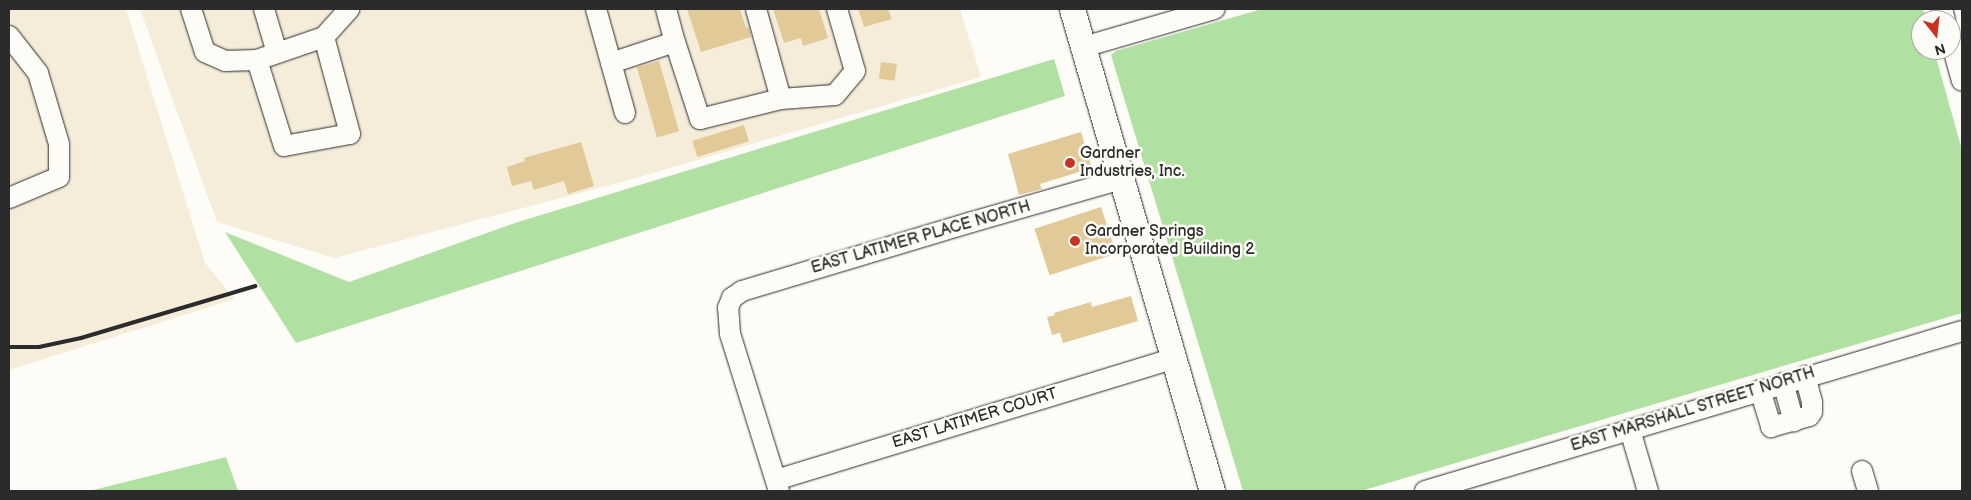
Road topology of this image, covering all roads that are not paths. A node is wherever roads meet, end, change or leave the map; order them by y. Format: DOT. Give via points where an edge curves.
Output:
graph roads {
  1 [pos="191,9"];
  2 [pos="264,9"];
  3 [pos="349,9"];
  4 [pos="596,9"];
  5 [pos="666,9"];
  6 [pos="756,9"];
  7 [pos="837,9"];
  8 [pos="1072,9"];
  9 [pos="1215,9"];
  10 [pos="9,36"];
  11 [pos="324,37"];
  12 [pos="675,42"];
  13 [pos="1083,48"];
  14 [pos="278,53"];
  15 [pos="257,60"];
  16 [pos="1956,60"];
  17 [pos="611,63"];
  18 [pos="1962,81"];
  19 [pos="781,99"];
  20 [pos="625,113"];
  21 [pos="1122,180"];
  22 [pos="9,198"];
  23 [pos="1962,330"];
  24 [pos="1174,358"];
  25 [pos="1805,376"];
  26 [pos="1783,383"];
  27 [pos="1760,390"];
  28 [pos="1794,421"];
  29 [pos="1630,430"];
  30 [pos="1862,470"];
  31 [pos="778,486"];
  32 [pos="1212,491"];
  33 [pos="1425,491"];
  34 [pos="1648,491"];
  35 [pos="1868,491"];
  1 -- 15 [label="street" via="204,52 225,61"];
  2 -- 14 [label="street"];
  3 -- 11 [label="street"];
  4 -- 17 [label="street"];
  5 -- 12 [label="street"];
  6 -- 19 [label="street"];
  7 -- 19 [label="street" via="855,71 835,95"];
  8 -- 13 [label="main road"];
  9 -- 13 [label="street"];
  10 -- 22 [label="street" via="38,73 59,144 59,177"];
  11 -- 14 [label="street"];
  11 -- 15 [label="street" via="350,134 284,146"];
  12 -- 17 [label="street"];
  12 -- 19 [label="street" via="700,119"];
  13 -- 21 [label="main road"];
  14 -- 15 [label="street"];
  16 -- 18 [label="street"];
  17 -- 20 [label="street"];
  21 -- 24 [label="main road"];
  21 -- 31 [label="street, EAST LATIMER PLACE NORTH" via="742,291 732,298 728,308 730,334"];
  23 -- 25 [label="street, EAST MARSHALL STREET NORTH"];
  24 -- 31 [label="street, EAST LATIMER COURT"];
  24 -- 32 [label="main road"];
  25 -- 26 [label="street, EAST MARSHALL STREET NORTH"];
  25 -- 28 [label="street" via="1812,412"];
  26 -- 27 [label="street, EAST MARSHALL STREET NORTH"];
  26 -- 28 [label="street"];
  27 -- 28 [label="street" via="1771,427"];
  27 -- 29 [label="street, EAST MARSHALL STREET NORTH"];
  29 -- 33 [label="street, EAST MARSHALL STREET NORTH"];
  29 -- 34 [label="street"];
  30 -- 35 [label="street"];
}
